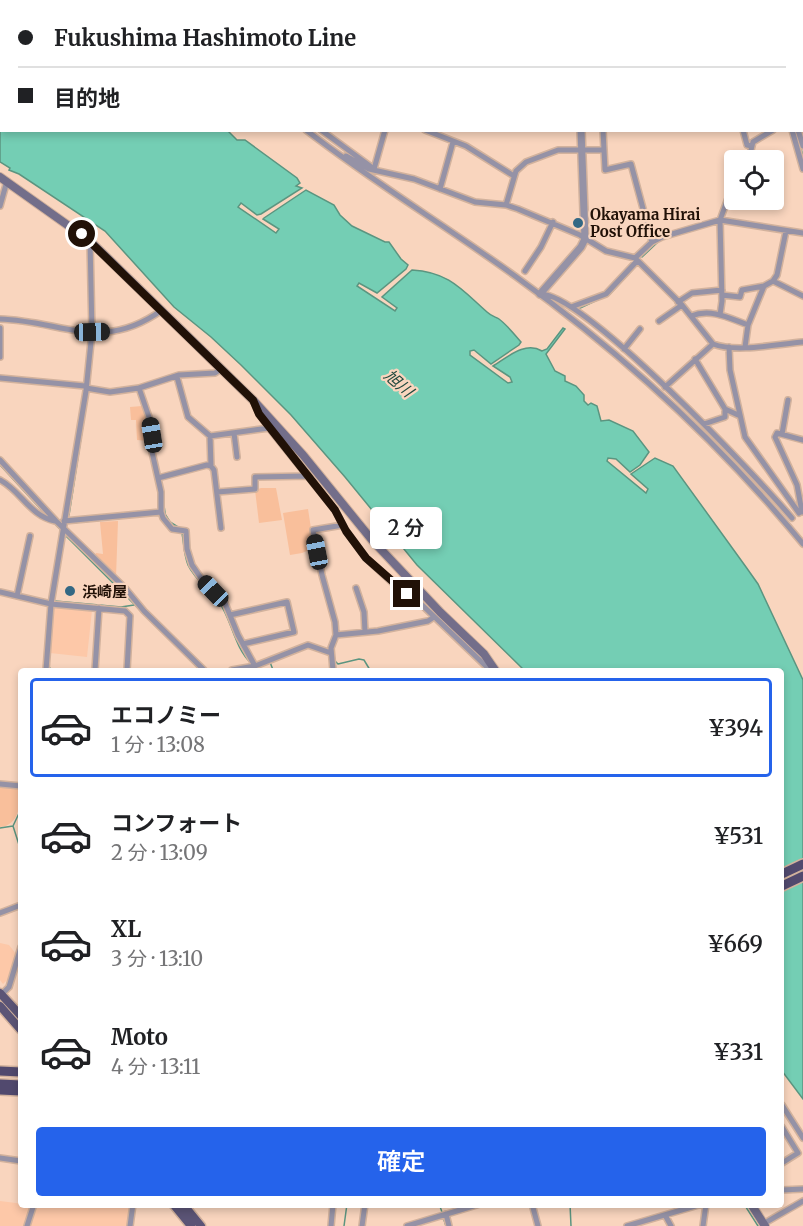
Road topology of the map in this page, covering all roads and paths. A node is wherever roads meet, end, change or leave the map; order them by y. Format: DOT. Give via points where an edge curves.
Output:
graph roads {
  1 [pos="308,132"];
  2 [pos="324,132"];
  3 [pos="384,132"];
  4 [pos="429,132"];
  5 [pos="581,132"];
  6 [pos="603,132"];
  7 [pos="744,132"];
  8 [pos="770,132"];
  9 [pos="793,132"];
  10 [pos="798,132"];
  11 [pos="453,142"];
  12 [pos="752,146"];
  13 [pos="331,150"];
  14 [pos="582,150"];
  15 [pos="603,150"];
  16 [pos="751,150"];
  17 [pos="801,150"];
  18 [pos="374,169"];
  19 [pos="803,169"];
  20 [pos="514,176"];
  21 [pos="4,179"];
  22 [pos="440,189"];
  23 [pos="506,205"];
  24 [pos="0,206"];
  25 [pos="724,209"];
  26 [pos="720,220"];
  27 [pos="553,222"];
  28 [pos="786,231"];
  29 [pos="803,233"];
  30 [pos="585,239"];
  31 [pos="90,241"];
  32 [pos="652,242"];
  33 [pos="636,259"];
  34 [pos="525,271"];
  35 [pos="773,280"];
  36 [pos="764,286"];
  37 [pos="722,292"];
  38 [pos="540,294"];
  39 [pos="803,296"];
  40 [pos="680,304"];
  41 [pos="571,307"];
  42 [pos="162,310"];
  43 [pos="720,315"];
  44 [pos="691,316"];
  45 [pos="0,320"];
  46 [pos="658,321"];
  47 [pos="748,325"];
  48 [pos="0,328"];
  49 [pos="640,329"];
  50 [pos="92,332"];
  51 [pos="803,342"];
  52 [pos="713,344"];
  53 [pos="729,347"];
  54 [pos="745,347"];
  55 [pos="624,349"];
  56 [pos="0,357"];
  57 [pos="695,359"];
  58 [pos="221,369"];
  59 [pos="177,377"];
  60 [pos="0,378"];
  61 [pos="646,380"];
  62 [pos="664,386"];
  63 [pos="85,387"];
  64 [pos="139,388"];
  65 [pos="253,400"];
  66 [pos="788,400"];
  67 [pos="725,409"];
  68 [pos="738,415"];
  69 [pos="704,424"];
  70 [pos="269,428"];
  71 [pos="234,433"];
  72 [pos="782,434"];
  73 [pos="210,436"];
  74 [pos="803,440"];
  75 [pos="237,457"];
  76 [pos="0,460"];
  77 [pos="211,466"];
  78 [pos="309,477"];
  79 [pos="159,478"];
  80 [pos="0,480"];
  81 [pos="217,492"];
  82 [pos="774,509"];
  83 [pos="162,513"];
  84 [pos="801,513"];
  85 [pos="792,518"];
  86 [pos="52,521"];
  87 [pos="66,521"];
  88 [pos="343,525"];
  89 [pos="222,528"];
  90 [pos="64,529"];
  91 [pos="793,532"];
  92 [pos="30,536"];
  93 [pos="803,538"];
  94 [pos="803,544"];
  95 [pos="356,588"];
  96 [pos="0,592"];
  97 [pos="17,596"];
  98 [pos="51,604"];
  99 [pos="99,609"];
  100 [pos="230,615"];
  101 [pos="434,617"];
  102 [pos="365,633"];
  103 [pos="336,635"];
  104 [pos="243,644"];
  105 [pos="331,652"];
  106 [pos="484,654"];
  107 [pos="254,664"];
  108 [pos="46,668"];
  109 [pos="95,668"];
  110 [pos="127,668"];
  111 [pos="202,668"];
  112 [pos="239,668"];
  113 [pos="333,668"];
  114 [pos="488,668"];
  115 [pos="494,668"];
  116 [pos="498,668"];
  117 [pos="0,784"];
  118 [pos="18,786"];
  119 [pos="803,864"];
  120 [pos="784,873"];
  121 [pos="803,876"];
  122 [pos="784,885"];
  123 [pos="18,906"];
  124 [pos="0,914"];
  125 [pos="18,957"];
  126 [pos="0,995"];
  127 [pos="0,1006"];
  128 [pos="18,1013"];
  129 [pos="18,1027"];
  130 [pos="0,1070"];
  131 [pos="18,1073"];
  132 [pos="18,1073"];
  133 [pos="0,1076"];
  134 [pos="0,1084"];
  135 [pos="18,1085"];
  136 [pos="0,1090"];
  137 [pos="18,1091"];
  138 [pos="784,1109"];
  139 [pos="784,1130"];
  140 [pos="803,1138"];
  141 [pos="0,1158"];
  142 [pos="18,1161"];
  143 [pos="784,1162"];
  144 [pos="784,1190"];
  145 [pos="803,1190"];
  146 [pos="803,1201"];
  147 [pos="33,1208"];
  148 [pos="132,1208"];
  149 [pos="176,1208"];
  150 [pos="186,1208"];
  151 [pos="333,1208"];
  152 [pos="364,1208"];
  153 [pos="467,1208"];
  154 [pos="533,1208"];
  155 [pos="690,1208"];
  156 [pos="704,1208"];
  157 [pos="753,1208"];
  158 [pos="444,1215"];
  159 [pos="665,1215"];
  160 [pos="635,1225"];
  161 [pos="764,1225"];
  162 [pos="27,1226"];
  163 [pos="130,1226"];
  164 [pos="191,1226"];
  165 [pos="201,1226"];
  166 [pos="331,1226"];
  167 [pos="362,1226"];
  168 [pos="407,1226"];
  169 [pos="449,1226"];
  170 [pos="538,1226"];
  171 [pos="627,1226"];
  172 [pos="671,1226"];
  173 [pos="703,1226"];
  1 -- 13 [label="street"];
  2 -- 18 [label="street"];
  3 -- 18 [label="street"];
  4 -- 11 [label="street"];
  5 -- 14 [label="street"];
  6 -- 15 [label="street"];
  7 -- 12 [label="street" via="747,146"];
  8 -- 12 [label="street"];
  9 -- 17 [label="street"];
  10 -- 17 [label="street"];
  11 -- 20 [label="street"];
  11 -- 22 [label="street"];
  12 -- 16 [label="street"];
  13 -- 18 [label="street"];
  13 -- 38 [label="street"];
  14 -- 15 [label="street"];
  14 -- 20 [label="street" via="558,150 536,158 519,166"];
  14 -- 30 [label="street"];
  15 -- 32 [label="street" via="605,170 631,164"];
  17 -- 19 [label="street"];
  18 -- 22 [label="street"];
  20 -- 23 [label="street"];
  21 -- 24 [label="street"];
  21 -- 31 [label="main road"];
  22 -- 23 [label="street" via="475,202"];
  23 -- 27 [label="street"];
  25 -- 26 [label="street"];
  26 -- 28 [label="street"];
  26 -- 32 [label="street"];
  26 -- 37 [label="street"];
  27 -- 30 [label="street"];
  27 -- 34 [label="street"];
  28 -- 29 [label="street"];
  28 -- 35 [label="street"];
  30 -- 33 [label="street" via="606,251"];
  30 -- 38 [label="street"];
  31 -- 42 [label="main road"];
  31 -- 50 [label="street"];
  32 -- 33 [label="street"];
  33 -- 40 [label="street"];
  33 -- 41 [label="street" via="606,294"];
  35 -- 36 [label="street"];
  35 -- 39 [label="street"];
  36 -- 37 [label="street" via="742,290 740,297"];
  36 -- 47 [label="street"];
  37 -- 40 [label="street" via="692,293"];
  37 -- 43 [label="street"];
  38 -- 41 [label="street" via="553,296"];
  38 -- 61 [label="street"];
  40 -- 44 [label="street"];
  40 -- 46 [label="street"];
  41 -- 55 [label="street"];
  42 -- 50 [label="street" via="117,332"];
  42 -- 58 [label="main road"];
  43 -- 44 [label="street" via="706,312"];
  43 -- 47 [label="street"];
  44 -- 52 [label="street"];
  45 -- 50 [label="street"];
  47 -- 54 [label="street"];
  48 -- 56 [label="street"];
  49 -- 55 [label="street"];
  50 -- 63 [label="street"];
  51 -- 54 [label="street"];
  52 -- 53 [label="street"];
  52 -- 57 [label="street"];
  53 -- 54 [label="street"];
  53 -- 68 [label="street"];
  55 -- 62 [label="street"];
  57 -- 62 [label="street"];
  57 -- 67 [label="street"];
  58 -- 59 [label="street" via="216,373"];
  58 -- 65 [label="main road"];
  59 -- 64 [label="street"];
  59 -- 73 [label="street" via="188,417"];
  60 -- 63 [label="street"];
  61 -- 62 [label="street"];
  61 -- 82 [label="street"];
  62 -- 69 [label="street"];
  63 -- 64 [label="street" via="110,392"];
  63 -- 87 [label="street"];
  64 -- 79 [label="street" via="149,417"];
  65 -- 70 [label="street"];
  65 -- 106 [label="main road" via="372,540"];
  66 -- 72 [label="street"];
  67 -- 68 [label="street"];
  67 -- 69 [label="street" via="725,417"];
  68 -- 84 [label="street" via="745,437"];
  69 -- 85 [label="street"];
  70 -- 71 [label="street"];
  70 -- 78 [label="street"];
  71 -- 73 [label="street"];
  71 -- 75 [label="street"];
  72 -- 74 [label="street"];
  72 -- 84 [label="street" via="775,437 790,468"];
  73 -- 77 [label="street"];
  76 -- 86 [label="street"];
  77 -- 79 [label="street"];
  77 -- 81 [label="street"];
  78 -- 81 [label="street" via="255,477 255,489"];
  78 -- 88 [label="street"];
  79 -- 83 [label="street"];
  80 -- 86 [label="street" via="36,513"];
  81 -- 89 [label="street"];
  82 -- 85 [label="street"];
  82 -- 91 [label="street"];
  83 -- 87 [label="street"];
  83 -- 100 [label="street" via="168,525 186,531 192,565 225,603"];
  84 -- 85 [label="street"];
  86 -- 87 [label="street"];
  86 -- 90 [label="street"];
  87 -- 90 [label="street"];
  88 -- 101 [label="street" via="366,558"];
  88 -- 103 [label="street" via="313,530"];
  90 -- 98 [label="street"];
  90 -- 111 [label="street"];
  91 -- 93 [label="street"];
  91 -- 94 [label="street"];
  92 -- 97 [label="street"];
  95 -- 102 [label="street" via="364,612"];
  96 -- 97 [label="street"];
  97 -- 98 [label="street"];
  98 -- 99 [label="street"];
  98 -- 108 [label="street"];
  99 -- 109 [label="street"];
  99 -- 110 [label="street" via="125,611 130,616"];
  100 -- 104 [label="street"];
  100 -- 104 [label="street" via="287,602 294,632"];
  101 -- 102 [label="street"];
  101 -- 114 [label="street"];
  102 -- 103 [label="street"];
  103 -- 105 [label="street"];
  104 -- 107 [label="street"];
  105 -- 107 [label="street" via="308,645"];
  105 -- 113 [label="street"];
  106 -- 115 [label="main road"];
  106 -- 116 [label="street"];
  107 -- 112 [label="street"];
  117 -- 118 [label="street"];
  119 -- 120 [label="highway"];
  121 -- 122 [label="highway"];
  123 -- 124 [label="street"];
  125 -- 126 [label="street" via="9,987"];
  126 -- 128 [label="main road"];
  127 -- 129 [label="main road"];
  130 -- 131 [label="highway"];
  132 -- 133 [label="highway"];
  134 -- 135 [label="highway"];
  136 -- 137 [label="highway"];
  138 -- 140 [label="street"];
  139 -- 143 [label="street" via="798,1153"];
  141 -- 142 [label="street"];
  144 -- 145 [label="street"];
  146 -- 161 [label="street"];
  147 -- 162 [label="street"];
  148 -- 163 [label="street"];
  149 -- 164 [label="main road"];
  150 -- 165 [label="main road"];
  151 -- 166 [label="street"];
  152 -- 167 [label="street"];
  153 -- 158 [label="street"];
  154 -- 170 [label="street"];
  155 -- 159 [label="street"];
  156 -- 173 [label="street"];
  157 -- 161 [label="main road"];
  158 -- 168 [label="street"];
  158 -- 169 [label="street"];
  159 -- 160 [label="street"];
  159 -- 172 [label="street"];
  160 -- 171 [label="street"];
}
